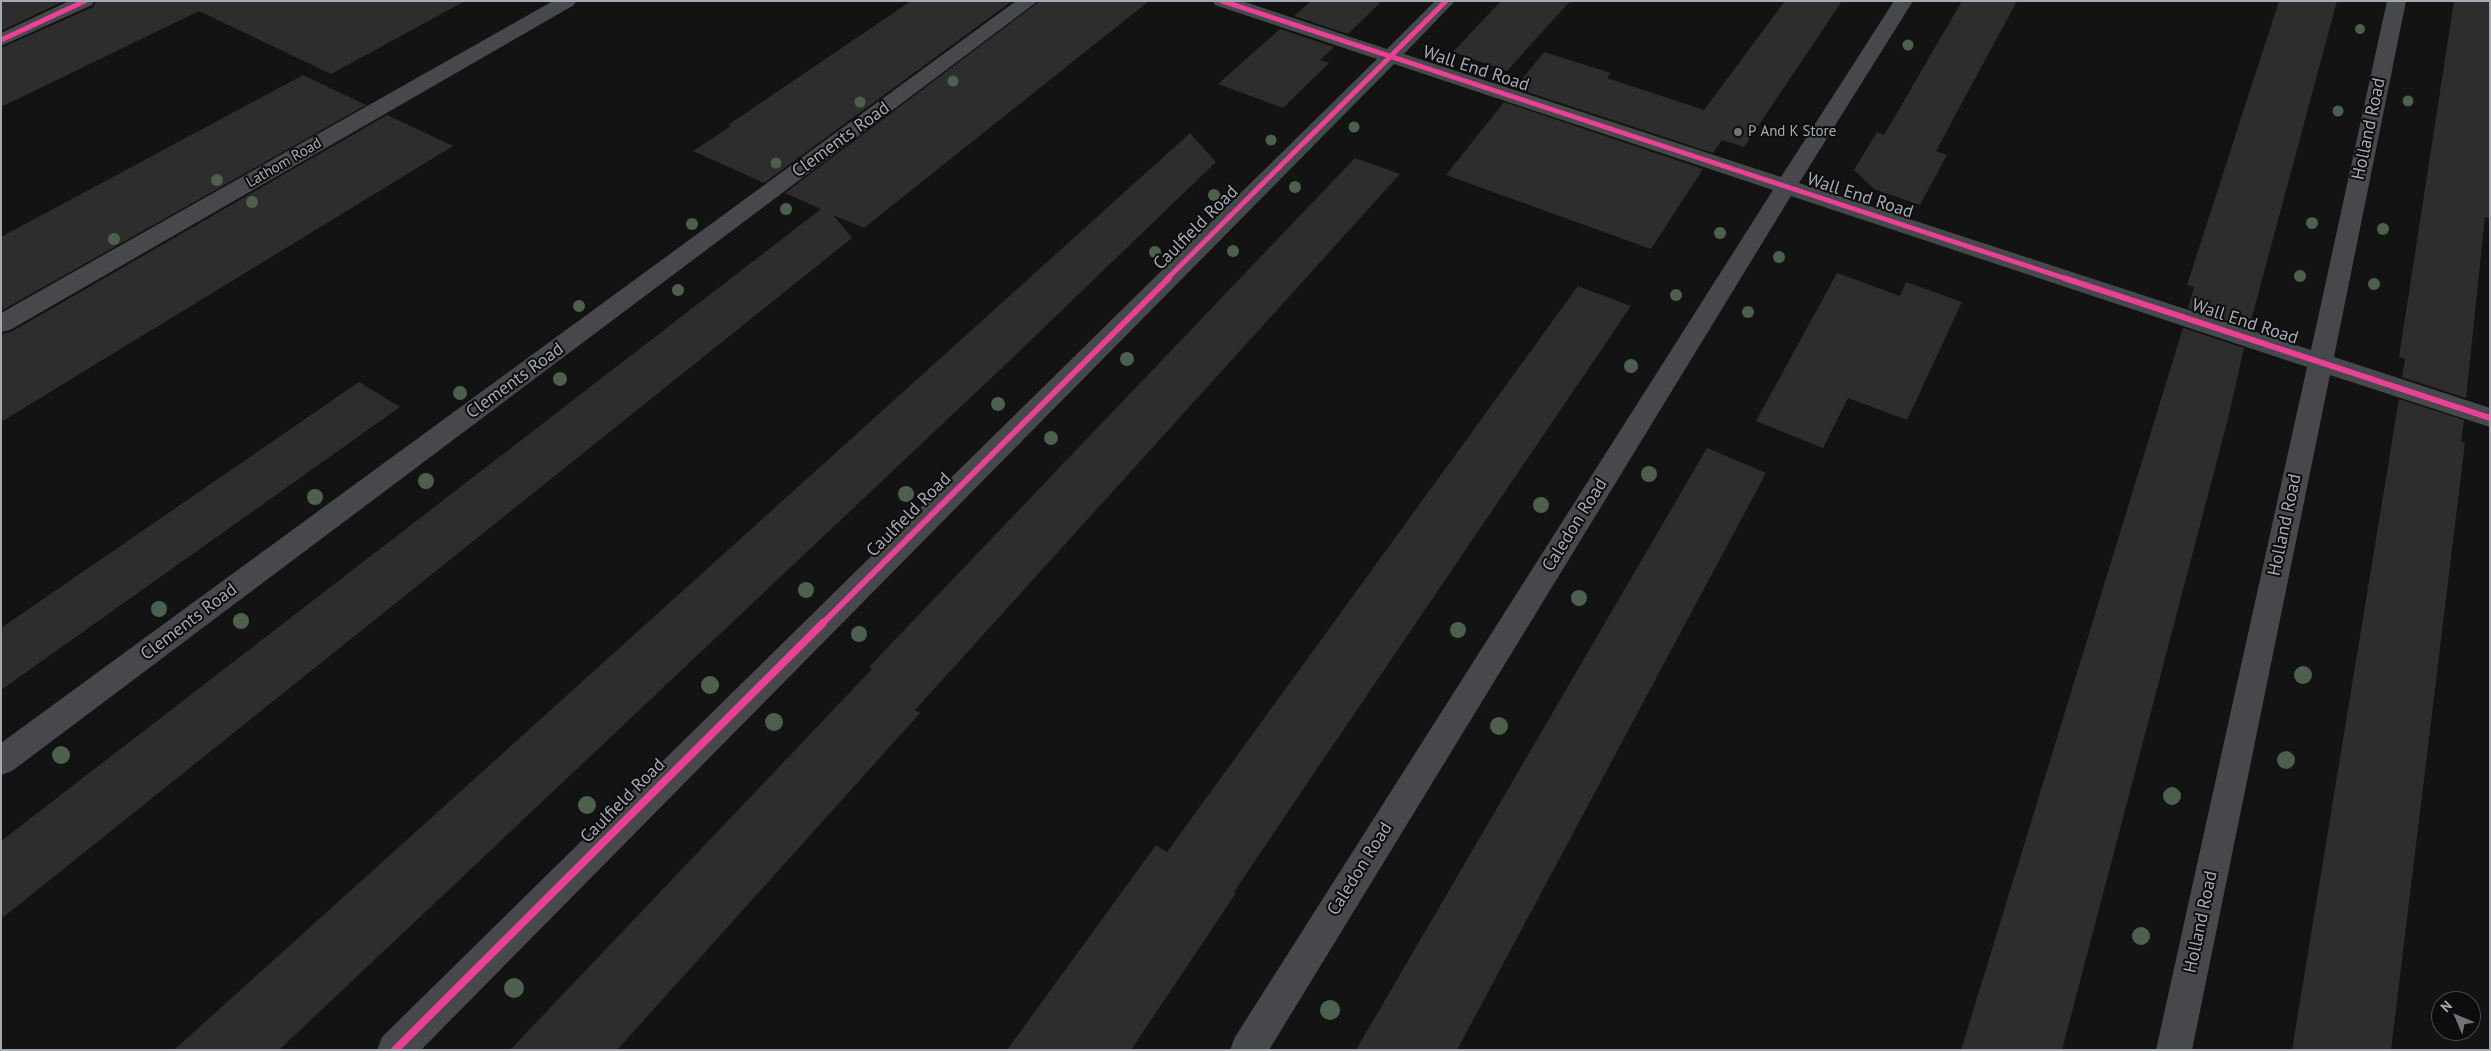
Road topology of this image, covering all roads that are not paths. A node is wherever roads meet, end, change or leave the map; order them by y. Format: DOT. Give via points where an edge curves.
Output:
graph roads {
  1 [pos="85,1"];
  2 [pos="567,1"];
  3 [pos="1029,1"];
  4 [pos="1222,1"];
  5 [pos="1446,1"];
  6 [pos="1904,1"];
  7 [pos="2397,1"];
  8 [pos="1,40"];
  9 [pos="1390,57"];
  10 [pos="1786,187"];
  11 [pos="1,324"];
  12 [pos="2320,362"];
  13 [pos="2490,418"];
  14 [pos="1,761"];
  15 [pos="395,1050"];
  16 [pos="1248,1050"];
  17 [pos="2174,1050"];
  1 -- 8 [label="street"];
  2 -- 11 [label="street, Lathom Road"];
  3 -- 14 [label="street, Clements Road"];
  4 -- 9 [label="street, Wall End Road"];
  5 -- 9 [label="street, Caulfield Road"];
  6 -- 10 [label="street, Caledon Road"];
  7 -- 12 [label="street, Holland Road"];
  9 -- 10 [label="street, Wall End Road"];
  9 -- 15 [label="street, Caulfield Road"];
  10 -- 12 [label="street, Wall End Road"];
  10 -- 16 [label="street, Caledon Road"];
  12 -- 13 [label="street, Wall End Road"];
  12 -- 17 [label="street, Holland Road"];
}
